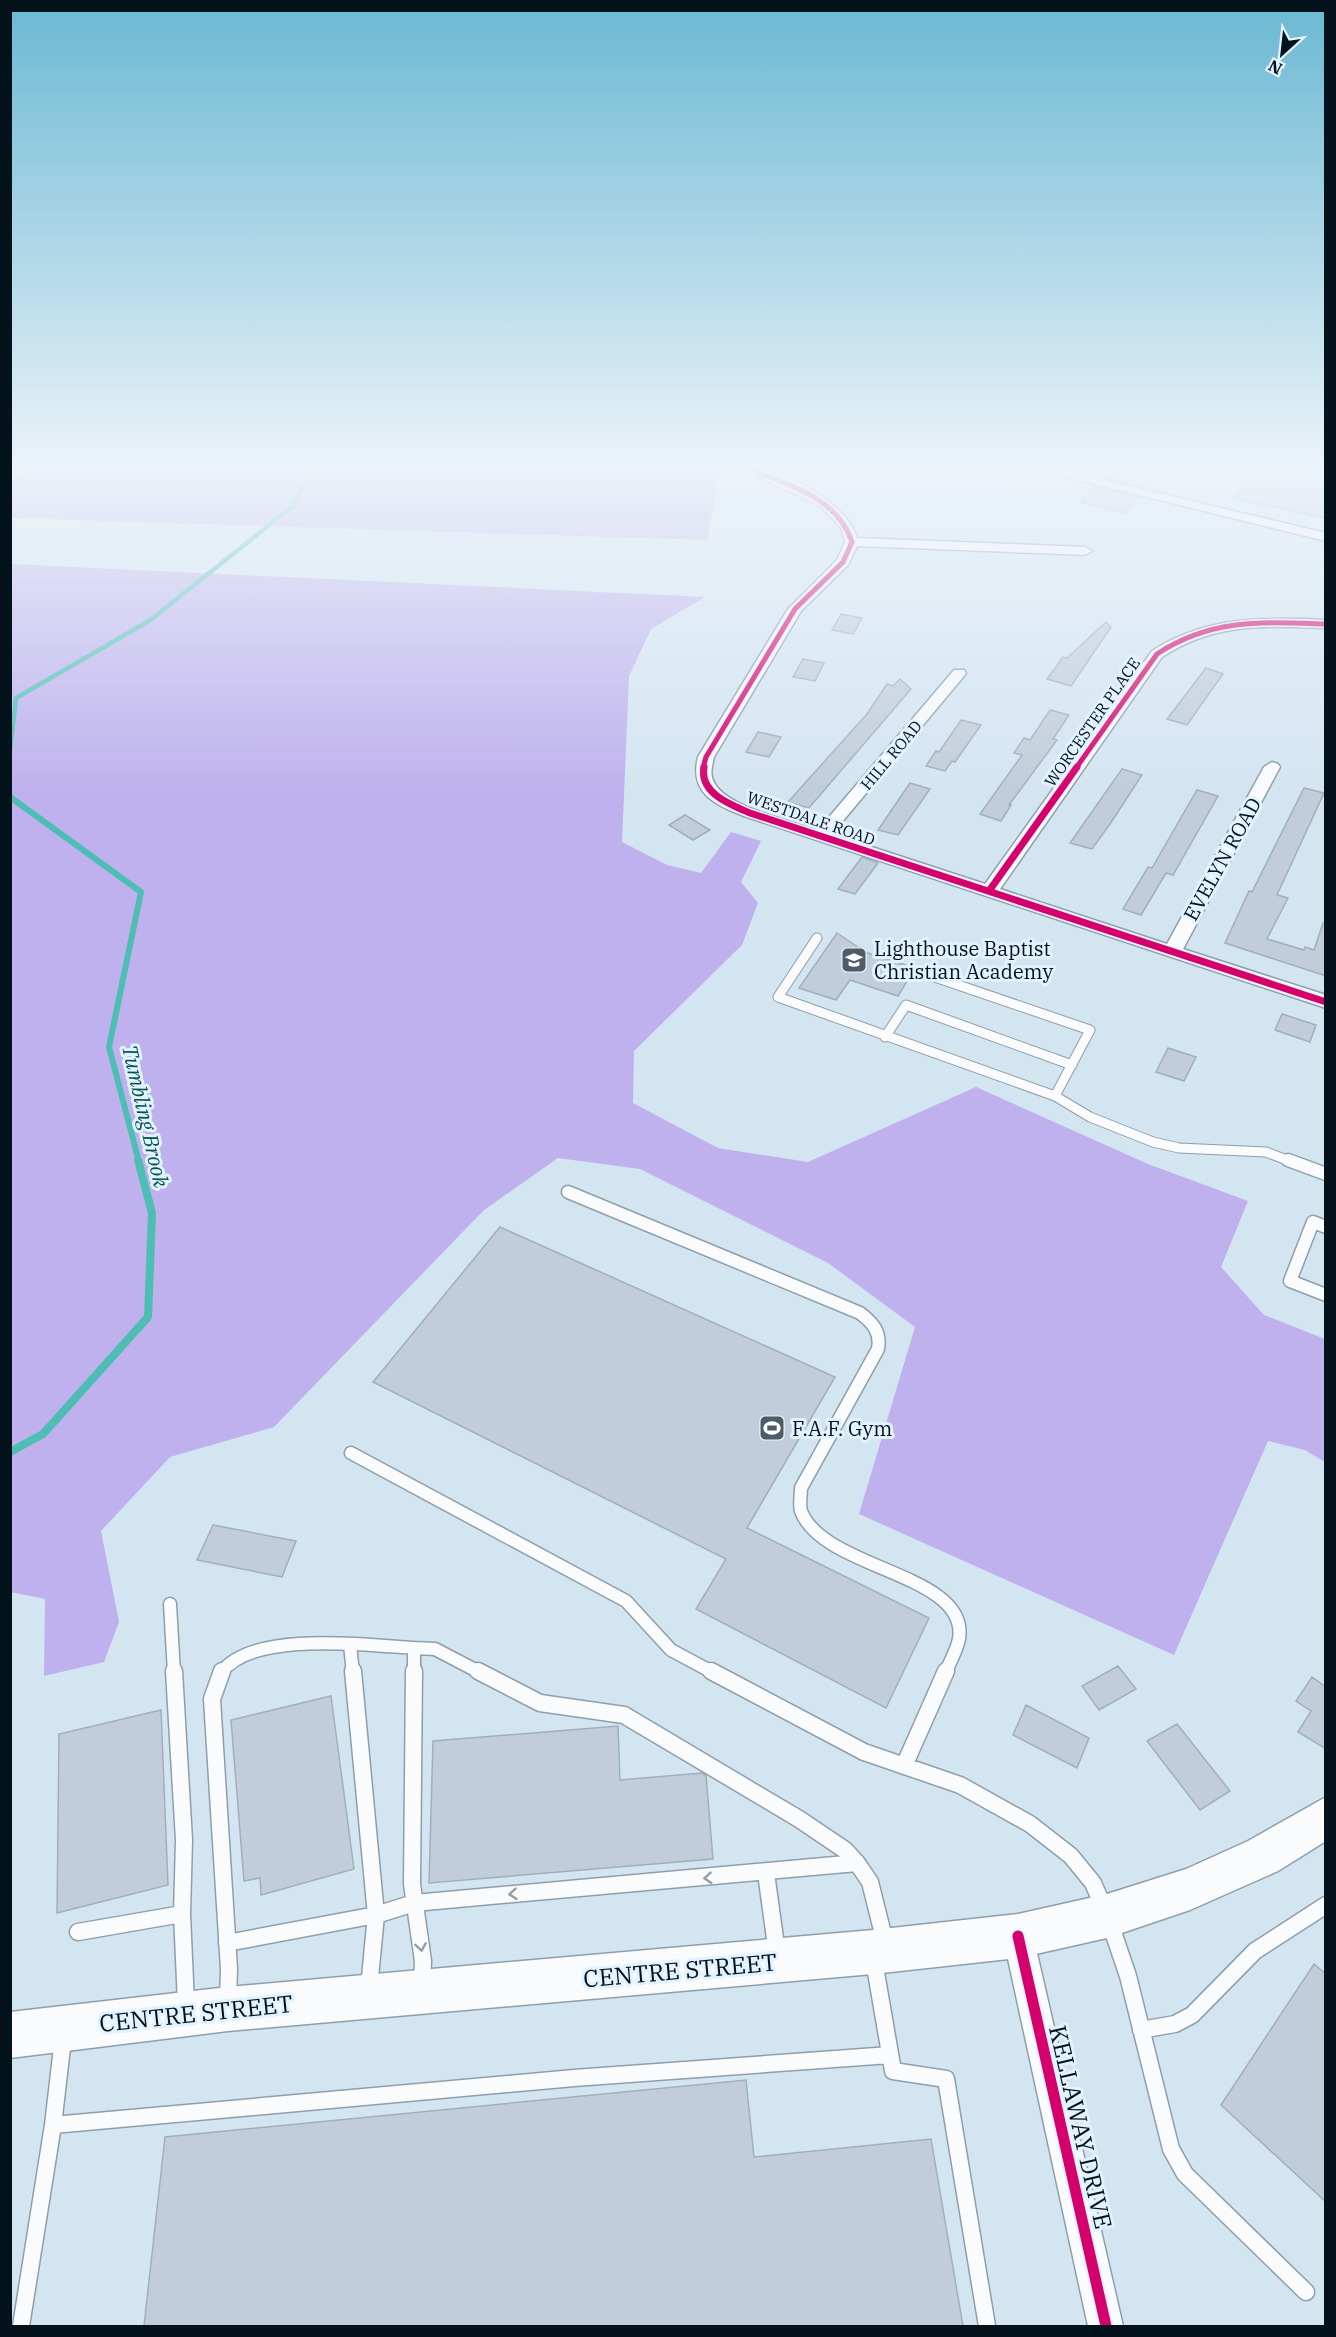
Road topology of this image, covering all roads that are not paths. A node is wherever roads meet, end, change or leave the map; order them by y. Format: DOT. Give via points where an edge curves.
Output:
graph roads {
  1 [pos="832,574"];
  2 [pos="1326,624"];
  3 [pos="959,673"];
  4 [pos="1272,767"];
  5 [pos="822,836"];
  6 [pos="989,891"];
  7 [pos="817,938"];
  8 [pos="1172,952"];
  9 [pos="923,974"];
  10 [pos="1326,1002"];
  11 [pos="885,1037"];
  12 [pos="1072,1065"];
  13 [pos="1055,1096"];
  14 [pos="1326,1174"];
  15 [pos="568,1192"];
  16 [pos="1326,1227"];
  17 [pos="1326,1295"];
  18 [pos="351,1453"];
  19 [pos="170,1604"];
  20 [pos="350,1645"];
  21 [pos="414,1648"];
  22 [pos="904,1766"];
  23 [pos="1326,1817"];
  24 [pos="858,1863"];
  25 [pos="766,1873"];
  26 [pos="414,1903"];
  27 [pos="1326,1905"];
  28 [pos="182,1914"];
  29 [pos="376,1915"];
  30 [pos="1107,1916"];
  31 [pos="78,1932"];
  32 [pos="1018,1936"];
  33 [pos="227,1943"];
  34 [pos="880,1951"];
  35 [pos="778,1961"];
  36 [pos="422,1993"];
  37 [pos="368,1997"];
  38 [pos="228,2009"];
  39 [pos="186,2013"];
  40 [pos="64,2027"];
  41 [pos="1141,2030"];
  42 [pos="10,2035"];
  43 [pos="890,2055"];
  44 [pos="53,2125"];
  45 [pos="1306,2292"];
  46 [pos="21,2326"];
  47 [pos="987,2326"];
  48 [pos="1106,2326"];
  1 -- 5 [label="street, WESTDALE ROAD" via="795,609 703,767 706,785 721,800"];
  2 -- 6 [label="street, WORCESTER PLACE" via="1267,622 1214,626 1173,641 1157,654"];
  3 -- 5 [label="street, HILL ROAD"];
  4 -- 8 [label="street, EVELYN ROAD"];
  5 -- 6 [label="street, WESTDALE ROAD"];
  6 -- 8 [label="street, WESTDALE ROAD"];
  7 -- 11 [label="lane" via="778,997"];
  8 -- 10 [label="street, WESTDALE ROAD"];
  9 -- 12 [label="lane" via="1090,1030"];
  11 -- 12 [label="lane" via="906,1005"];
  11 -- 13 [label="lane"];
  12 -- 13 [label="lane"];
  13 -- 14 [label="lane" via="1090,1117 1153,1142 1179,1148 1266,1152"];
  15 -- 22 [label="lane" via="860,1313 877,1329 878,1349 801,1488 798,1504 816,1533 939,1597 957,1615 959,1641"];
  16 -- 17 [label="lane" via="1313,1222 1290,1281"];
  18 -- 22 [label="lane" via="627,1600 670,1650 864,1752"];
  19 -- 28 [label="lane" via="184,1839"];
  20 -- 21 [label="lane"];
  20 -- 29 [label="lane"];
  20 -- 33 [label="lane" via="291,1645 239,1656 219,1674 212,1699"];
  21 -- 24 [label="lane" via="435,1649 540,1703 624,1715 799,1819"];
  21 -- 26 [label="lane"];
  22 -- 30 [label="lane" via="960,1785 1051,1839 1093,1883"];
  23 -- 30 [label="main road, CENTRE STREET" via="1263,1856 1228,1872"];
  24 -- 25 [label="lane"];
  24 -- 34 [label="lane" via="878,1905"];
  25 -- 26 [label="lane, one-way"];
  25 -- 35 [label="lane"];
  26 -- 29 [label="lane"];
  26 -- 36 [label="lane, one-way" via="423,1961"];
  27 -- 41 [label="lane" via="1255,1951 1192,2015 1175,2024"];
  28 -- 31 [label="lane"];
  28 -- 39 [label="lane"];
  29 -- 33 [label="lane"];
  29 -- 37 [label="lane"];
  30 -- 32 [label="main road, CENTRE STREET"];
  30 -- 41 [label="lane"];
  32 -- 34 [label="main road, CENTRE STREET"];
  32 -- 48 [label="street, KELLAWAY DRIVE"];
  33 -- 38 [label="lane"];
  34 -- 35 [label="main road, CENTRE STREET"];
  34 -- 43 [label="lane"];
  35 -- 36 [label="main road, CENTRE STREET"];
  36 -- 37 [label="main road, CENTRE STREET"];
  37 -- 38 [label="main road, CENTRE STREET"];
  38 -- 39 [label="main road, CENTRE STREET"];
  39 -- 40 [label="main road, CENTRE STREET"];
  40 -- 42 [label="main road, CENTRE STREET"];
  40 -- 44 [label="lane"];
  41 -- 45 [label="lane" via="1177,2162"];
  43 -- 44 [label="lane" via="574,2078"];
  43 -- 47 [label="lane" via="893,2071 946,2079"];
  44 -- 46 [label="lane"];
}
